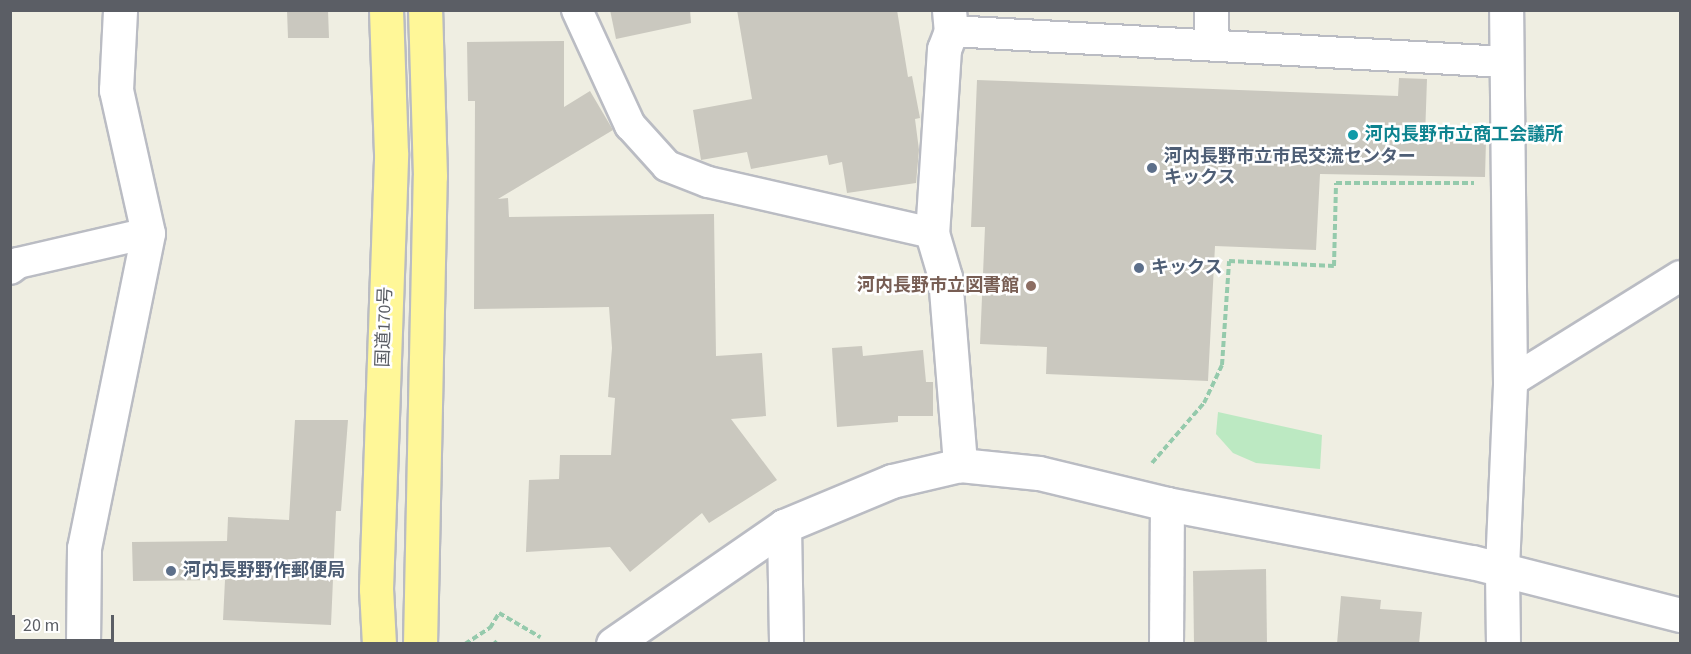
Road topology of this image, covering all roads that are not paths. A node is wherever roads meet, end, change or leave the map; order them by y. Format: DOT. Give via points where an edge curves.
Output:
graph roads {
  1 [pos="120,10"];
  2 [pos="386,10"];
  3 [pos="425,10"];
  4 [pos="577,10"];
  5 [pos="1210,10"];
  6 [pos="1506,10"];
  7 [pos="950,21"];
  8 [pos="1211,43"];
  9 [pos="1505,62"];
  10 [pos="148,233"];
  11 [pos="932,233"];
  12 [pos="10,269"];
  13 [pos="1680,276"];
  14 [pos="1510,382"];
  15 [pos="960,465"];
  16 [pos="1167,504"];
  17 [pos="784,526"];
  18 [pos="1502,568"];
  19 [pos="1680,615"];
  20 [pos="83,644"];
  21 [pos="379,644"];
  22 [pos="420,644"];
  23 [pos="613,644"];
  24 [pos="786,644"];
  25 [pos="1166,644"];
  26 [pos="1503,644"];
  1 -- 10 [label="street" via="116,90"];
  2 -- 21 [label="highway, 国道170号" via="391,153 376,589"];
  3 -- 22 [label="highway" via="430,176"];
  4 -- 11 [label="street" via="630,125 667,166 708,182"];
  5 -- 8 [label="street"];
  6 -- 9 [label="street"];
  7 -- 8 [label="street"];
  7 -- 11 [label="street" via="944,50"];
  8 -- 9 [label="street"];
  9 -- 14 [label="street"];
  10 -- 12 [label="street" via="18,263"];
  10 -- 20 [label="street" via="84,548"];
  11 -- 15 [label="street" via="945,277"];
  13 -- 14 [label="street"];
  14 -- 18 [label="street"];
  15 -- 16 [label="street" via="1039,473"];
  15 -- 17 [label="street" via="892,481"];
  16 -- 18 [label="street"];
  16 -- 25 [label="street"];
  17 -- 23 [label="street"];
  17 -- 24 [label="street"];
  18 -- 19 [label="street"];
  18 -- 26 [label="street"];
}
